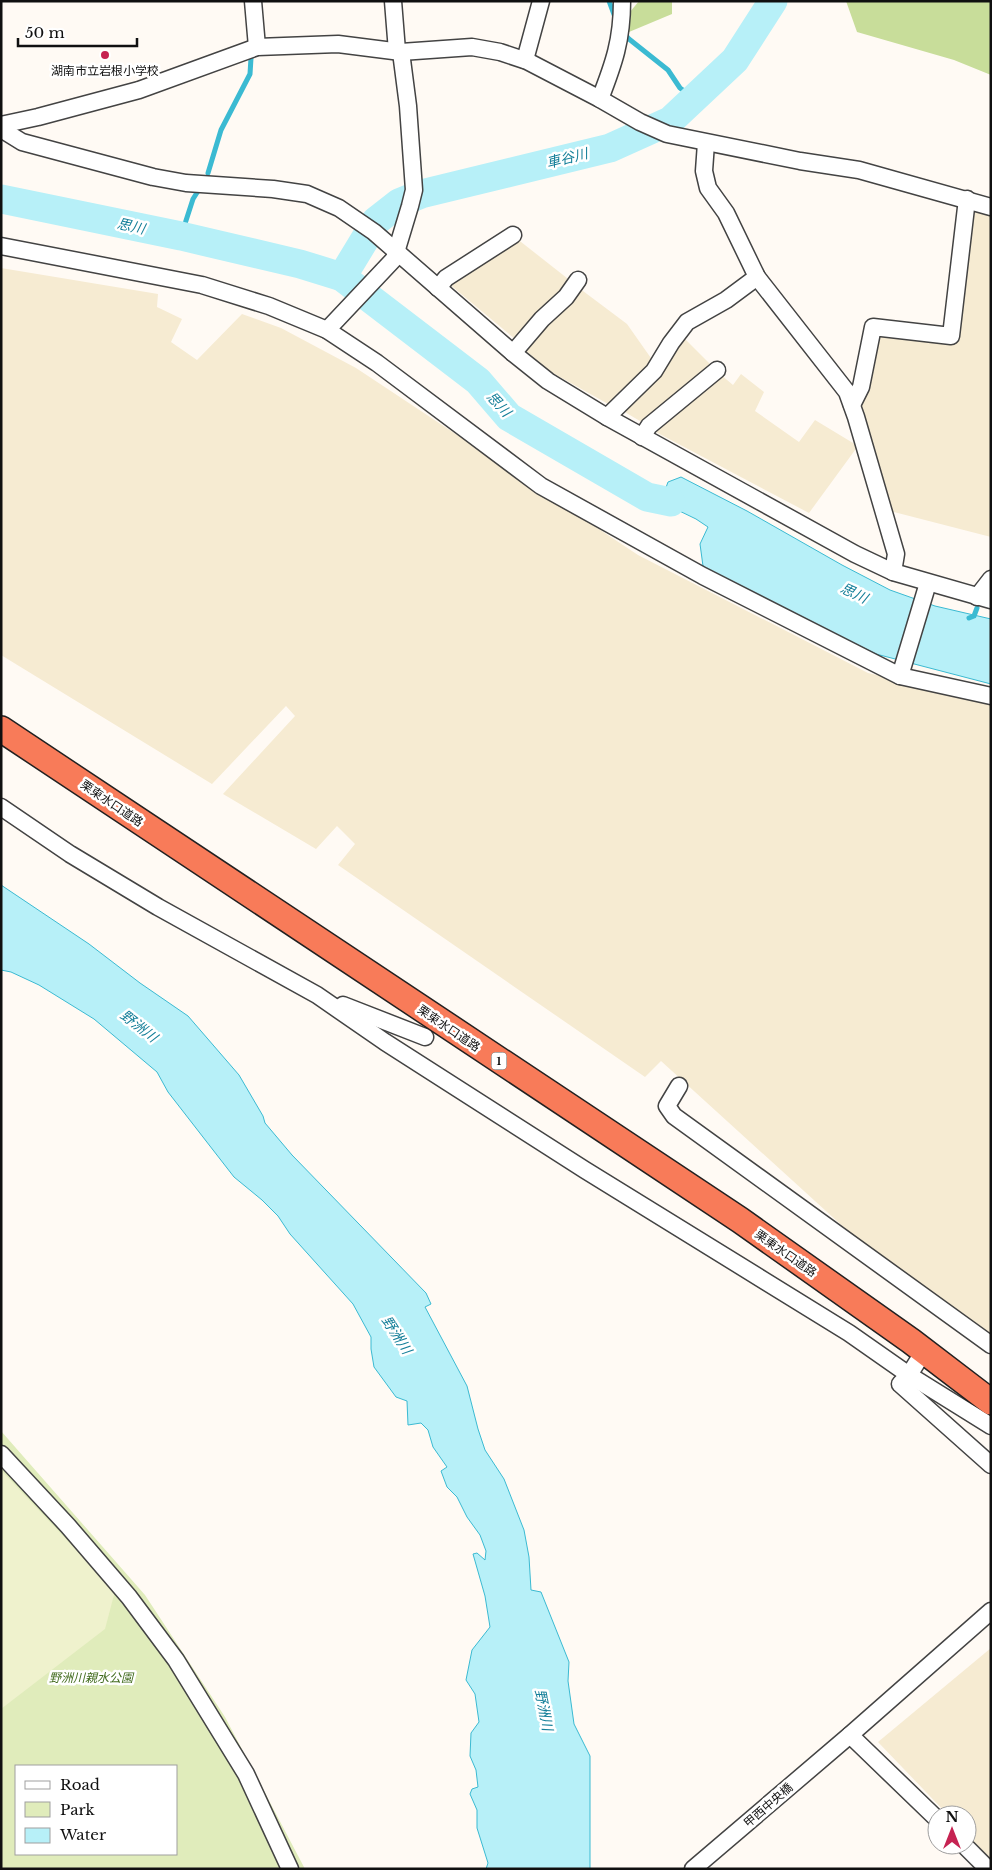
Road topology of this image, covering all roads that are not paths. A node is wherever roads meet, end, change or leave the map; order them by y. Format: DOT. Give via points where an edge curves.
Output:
graph roads {
  1 [pos="253,1"];
  2 [pos="394,1"];
  3 [pos="542,1"];
  4 [pos="622,1"];
  5 [pos="257,47"];
  6 [pos="399,52"];
  7 [pos="524,60"];
  8 [pos="600,99"];
  9 [pos="1,124"];
  10 [pos="1,129"];
  11 [pos="706,143"];
  12 [pos="967,200"];
  13 [pos="991,206"];
  14 [pos="513,235"];
  15 [pos="1,246"];
  16 [pos="394,255"];
  17 [pos="757,277"];
  18 [pos="578,280"];
  19 [pos="438,288"];
  20 [pos="328,328"];
  21 [pos="513,353"];
  22 [pos="717,370"];
  23 [pos="852,404"];
  24 [pos="606,417"];
  25 [pos="642,437"];
  26 [pos="893,572"];
  27 [pos="991,579"];
  28 [pos="927,586"];
  29 [pos="984,599"];
  30 [pos="901,671"];
  31 [pos="991,696"];
  32 [pos="1,729"];
  33 [pos="1,807"];
  34 [pos="317,995"];
  35 [pos="425,1037"];
  36 [pos="679,1086"];
  37 [pos="991,1345"];
  38 [pos="924,1351"];
  39 [pos="909,1375"];
  40 [pos="991,1402"];
  41 [pos="991,1426"];
  42 [pos="1,1454"];
  43 [pos="991,1465"];
  44 [pos="991,1611"];
  45 [pos="846,1738"];
  46 [pos="927,1810"];
  47 [pos="974,1855"];
  48 [pos="290,1869"];
  49 [pos="693,1869"];
  50 [pos="988,1869"];
  1 -- 5 [label="street"];
  2 -- 6 [label="street"];
  3 -- 7 [label="street"];
  4 -- 8 [label="street" via="622,25 616,57"];
  5 -- 6 [label="street" via="338,44"];
  5 -- 9 [label="street" via="139,90"];
  6 -- 7 [label="street" via="472,47"];
  6 -- 16 [label="street" via="408,106 412,198"];
  7 -- 8 [label="street"];
  8 -- 11 [label="street" via="668,134"];
  10 -- 16 [label="street" via="22,142 152,177 307,194 339,208 368,228"];
  11 -- 12 [label="street" via="859,170"];
  11 -- 17 [label="street" via="704,171 708,188 726,213"];
  12 -- 13 [label="street"];
  12 -- 23 [label="street" via="951,336 873,327 861,387"];
  14 -- 19 [label="street" via="446,278"];
  15 -- 20 [label="street" via="202,285"];
  16 -- 19 [label="street"];
  16 -- 20 [label="street"];
  17 -- 23 [label="street" via="847,392"];
  17 -- 24 [label="street" via="726,300 687,322 654,370"];
  18 -- 21 [label="street"];
  19 -- 21 [label="street"];
  20 -- 30 [label="street" via="541,486 703,576"];
  21 -- 24 [label="street" via="548,381"];
  22 -- 25 [label="street" via="649,426"];
  23 -- 26 [label="street" via="896,554"];
  24 -- 25 [label="street"];
  25 -- 26 [label="street"];
  26 -- 28 [label="street"];
  27 -- 29 [label="street"];
  28 -- 29 [label="street"];
  28 -- 30 [label="street"];
  30 -- 31 [label="street"];
  32 -- 38 [label="highway, 栗東水口道路 / 1" via="740,1220"];
  33 -- 34 [label="street" via="158,908"];
  34 -- 35 [label="street"];
  34 -- 39 [label="street" via="385,1042 848,1333"];
  36 -- 37 [label="street" via="668,1106 674,1116"];
  38 -- 39 [label="street"];
  38 -- 40 [label="highway, 栗東水口道路 / 1"];
  39 -- 41 [label="street"];
  39 -- 43 [label="street" via="900,1384"];
  42 -- 48 [label="street" via="129,1597 176,1660 246,1774"];
  44 -- 45 [label="street, 甲西中央橋"];
  45 -- 46 [label="street"];
  45 -- 49 [label="street, 甲西中央橋"];
  47 -- 50 [label="street"];
}
